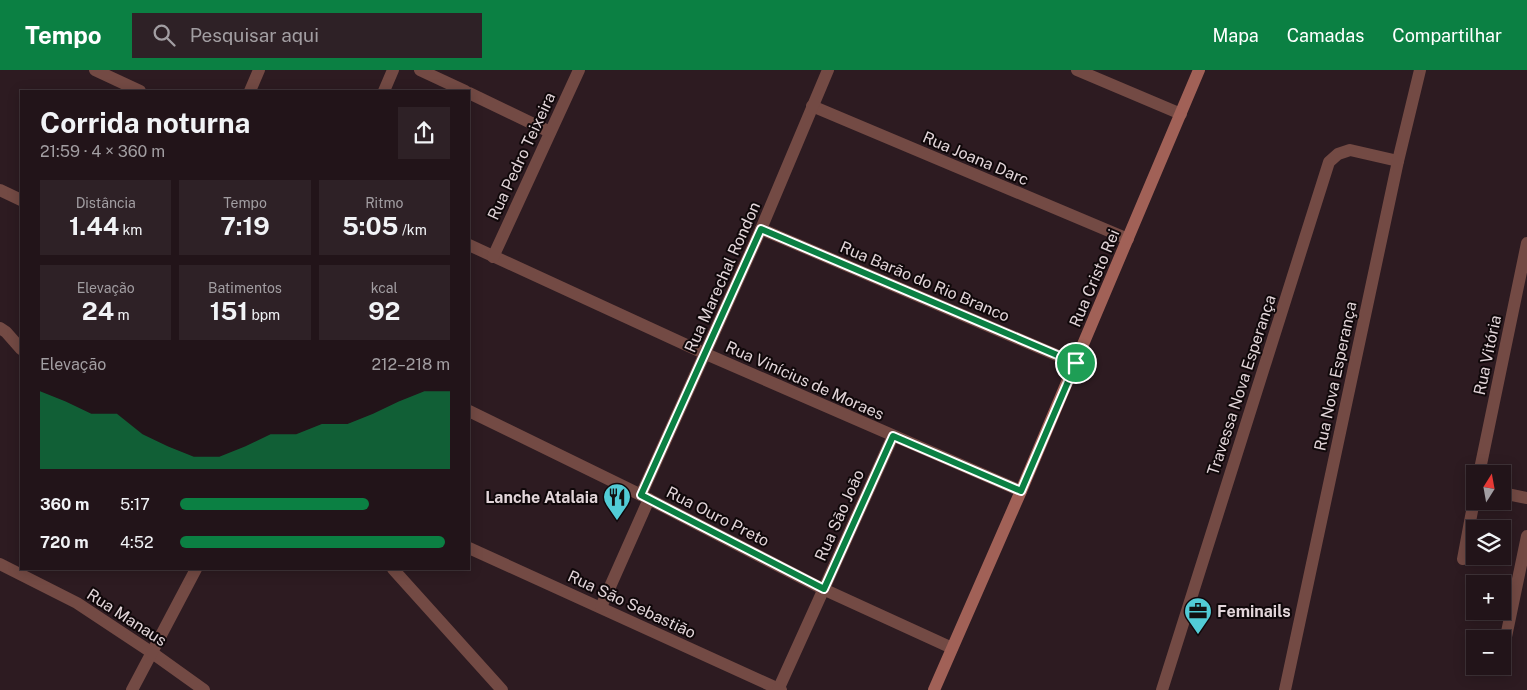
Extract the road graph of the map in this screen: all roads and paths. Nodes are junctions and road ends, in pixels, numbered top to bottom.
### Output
1 (96, 70) edge
2 (259, 70) edge
3 (393, 70) edge
4 (420, 70) edge
5 (579, 70) edge
6 (828, 70) edge
7 (1077, 70) edge
8 (1199, 70) edge
9 (1420, 70) edge
10 (119, 75) edge
11 (139, 90) edge
12 (250, 90) edge
13 (384, 90) edge
14 (463, 90) edge
15 (470, 93) edge
16 (812, 106) junction
17 (1181, 114) junction
18 (550, 132) junction
19 (1398, 161) junction
20 (0, 190) edge
21 (20, 200) edge
22 (761, 229) junction
23 (1128, 239) junction
24 (1527, 243) edge
25 (470, 246) edge
26 (493, 256) junction
27 (0, 328) edge
28 (20, 348) edge
29 (706, 354) junction
30 (1076, 363) junction
31 (470, 411) edge
32 (893, 436) junction
33 (1481, 465) edge
34 (1021, 491) junction
35 (1511, 495) edge
36 (645, 497) junction
37 (1527, 498) edge
38 (1472, 510) edge
39 (1527, 536) edge
40 (470, 548) edge
41 (1463, 559) dead end
42 (0, 564) edge
43 (195, 570) edge
44 (394, 570) edge
45 (824, 589) junction
46 (601, 607) junction
47 (1507, 630) edge
48 (952, 648) junction
49 (152, 652) junction
50 (132, 690) edge
51 (204, 690) edge
52 (502, 690) edge
53 (779, 690) edge
54 (934, 690) edge
55 (1162, 690) edge
56 (1285, 690) edge

1 - 10 street
2 - 12 street
3 - 13 street
4 - 14 street
5 - 18 street, Rua Pedro Teixeira
6 - 16 street, Rua Marechal Rondon
7 - 17 street
8 - 17 street, Rua Cristo Rei
9 - 19 street, Rua Nova Esperança
10 - 11 street
15 - 18 street
16 - 22 street, Rua Marechal Rondon
16 - 23 street, Rua Joana Darc
17 - 23 street, Rua Cristo Rei
18 - 26 street, Rua Pedro Teixeira
19 - 55 street, Travessa Nova Esperança
19 - 56 street, Rua Nova Esperança
20 - 21 street
22 - 29 street, Rua Marechal Rondon
22 - 30 street, Rua Barão do Rio Branco
23 - 30 street, Rua Cristo Rei
24 - 33 street, Rua Vitória
25 - 26 street, Rua Vinícius de Moraes
26 - 29 street, Rua Vinícius de Moraes
27 - 28 street
29 - 32 street, Rua Vinícius de Moraes
29 - 36 street, Rua Marechal Rondon
30 - 34 street, Rua Cristo Rei
31 - 36 street, Rua Ouro Preto
32 - 34 street, Rua Vinícius de Moraes
32 - 45 street, Rua São João
34 - 48 street, Rua Cristo Rei
35 - 37 street
36 - 45 street, Rua Ouro Preto
36 - 46 street, Rua Marechal Rondon
38 - 41 street
39 - 47 street
40 - 46 street, Rua São Sebastião
42 - 49 street, Rua Manaus
43 - 49 street
44 - 52 street
45 - 48 street, Rua Ouro Preto
45 - 53 street, Rua São João
46 - 53 street, Rua São Sebastião
48 - 54 street, Rua Cristo Rei
49 - 50 street
49 - 51 street, Rua Manaus

